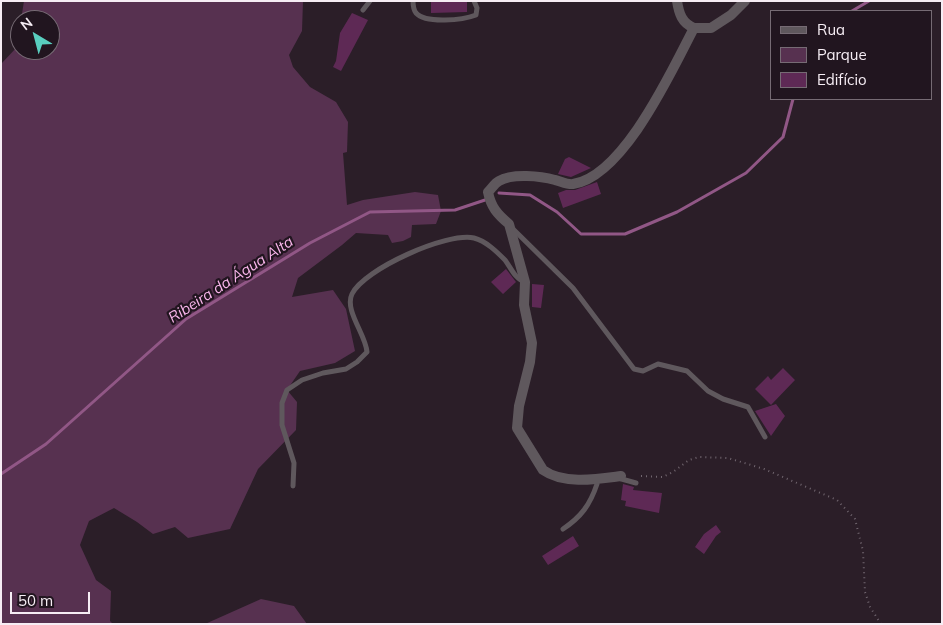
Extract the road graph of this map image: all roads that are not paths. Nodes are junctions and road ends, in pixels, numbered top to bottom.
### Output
1 (370, 1) edge
2 (413, 1) edge
3 (677, 1) edge
4 (745, 1) edge
5 (474, 2) edge
6 (363, 10) dead end
7 (694, 28) junction
8 (509, 224) junction
9 (525, 282) junction
10 (765, 437) dead end
11 (617, 476) joint
12 (594, 478) junction
13 (636, 483) dead end
14 (292, 486) dead end
15 (563, 529) dead end

1 - 6 lane
2 - 5 lane
3 - 7 street
4 - 7 street
7 - 8 street
8 - 9 street
8 - 10 lane
9 - 12 street
9 - 14 lane
11 - 12 street
11 - 13 lane
12 - 15 lane

